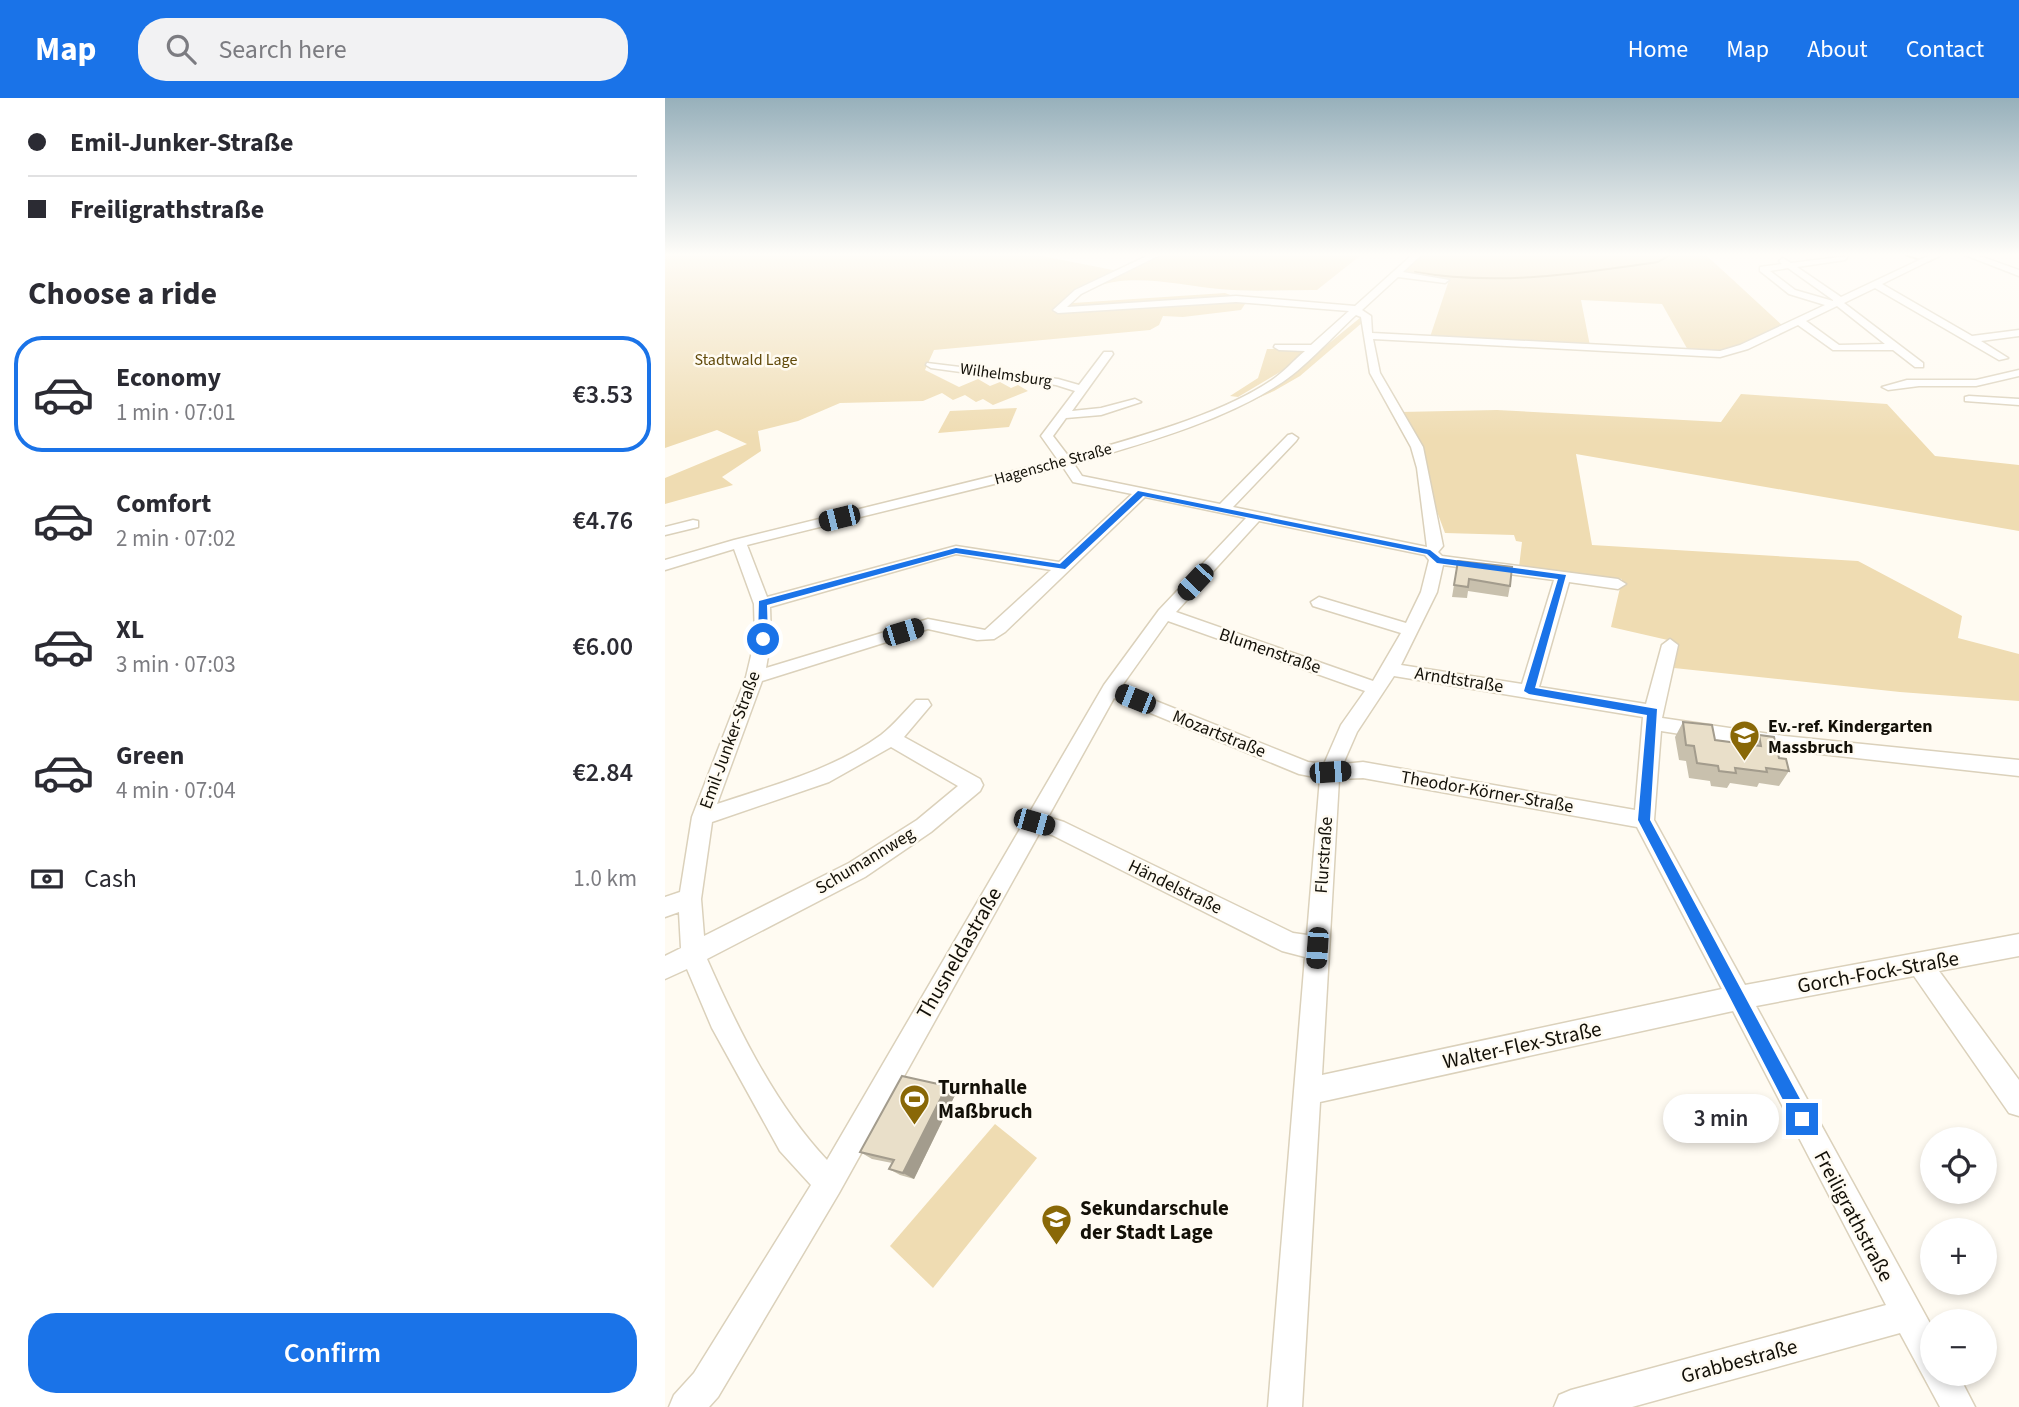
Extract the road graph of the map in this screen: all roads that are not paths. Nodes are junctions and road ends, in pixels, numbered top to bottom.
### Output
1 (1350, 316) edge
2 (1366, 316) edge
3 (1810, 316) edge
4 (1855, 316) edge
5 (1931, 316) edge
6 (1799, 322) junction
7 (2019, 333) edge
8 (1367, 336) junction
9 (1971, 339) junction
10 (1279, 347) dead end
11 (1896, 347) junction
12 (1316, 348) junction
13 (1108, 354) dead end
14 (2003, 358) dead end
15 (931, 365) dead end
16 (1919, 365) dead end
17 (2019, 373) edge
18 (1993, 380) junction
19 (1888, 387) dead end
20 (1080, 389) junction
21 (1969, 399) dead end
22 (1135, 402) dead end
23 (2016, 402) edge
24 (1064, 415) junction
25 (1292, 438) dead end
26 (1066, 462) junction
27 (1141, 493) junction
28 (1223, 509) junction
29 (1255, 517) junction
30 (694, 524) dead end
31 (665, 531) edge
32 (739, 543) junction
33 (1433, 556) junction
34 (665, 565) edge
35 (1062, 567) junction
36 (1563, 577) junction
37 (1618, 584) dead end
38 (1319, 602) dead end
39 (762, 604) junction
40 (1165, 614) junction
41 (1411, 631) junction
42 (1669, 645) dead end
43 (755, 677) junction
44 (1383, 678) junction
45 (1110, 689) junction
46 (1529, 691) junction
47 (922, 705) dead end
48 (1652, 718) junction
49 (891, 738) junction
50 (2019, 768) edge
51 (1330, 772) junction
52 (702, 817) junction
53 (1644, 820) junction
54 (1034, 822) junction
55 (690, 899) junction
56 (665, 907) edge
57 (2019, 946) edge
58 (1317, 948) junction
59 (692, 954) junction
60 (1920, 965) junction
61 (665, 968) edge
62 (1736, 998) junction
63 (1307, 1092) junction
64 (2019, 1103) edge
65 (829, 1183) junction
66 (1907, 1315) junction
67 (1920, 1338) edge
68 (1947, 1386) edge
69 (686, 1407) edge
70 (1285, 1407) edge
71 (1571, 1407) edge
72 (1958, 1407) edge

1 - 12 street, Hagensche Straße
2 - 8 street, Flurstraße
3 - 6 street
4 - 11 street
5 - 9 street
6 - 8 street
6 - 11 street
7 - 9 street
8 - 33 street, Flurstraße
9 - 14 street
10 - 12 street
11 - 16 street
12 - 26 street, Hagensche Straße
13 - 20 street
15 - 20 street, Wilhelmsburg
17 - 18 street
18 - 19 street
18 - 23 street
20 - 24 street
21 - 23 street
22 - 24 street
24 - 26 street
25 - 28 street
26 - 27 street
26 - 32 street, Hagensche Straße
27 - 28 street
27 - 35 street
28 - 29 street
29 - 33 street
29 - 40 street, Thusneldastraße
30 - 31 street
32 - 34 street, Hagensche Straße
32 - 39 street, Emil-Junker-Straße
33 - 36 street
33 - 41 street, Flurstraße
35 - 39 street
35 - 43 street
36 - 37 street
36 - 46 street
38 - 41 street
39 - 43 street, Emil-Junker-Straße
40 - 44 street, Blumenstraße
40 - 45 street, Thusneldastraße
41 - 44 street, Flurstraße
42 - 48 street
43 - 52 street, Emil-Junker-Straße
44 - 46 street, Arndtstraße
44 - 51 street, Flurstraße
45 - 51 street, Mozartstraße
45 - 54 street, Thusneldastraße
46 - 48 street, Arndtstraße
47 - 49 street
48 - 50 street, Arndtstraße
48 - 53 street
49 - 52 street
49 - 59 street, Schumannweg
51 - 53 street, Theodor-Körner-Straße
51 - 58 street, Flurstraße
52 - 55 street, Emil-Junker-Straße
53 - 62 street, Freiligrathstraße
54 - 58 street, Händelstraße
54 - 65 street, Thusneldastraße
55 - 56 street
55 - 59 street, Emil-Junker-Straße
57 - 60 street, Gorch-Fock-Straße
58 - 63 street, Flurstraße
59 - 61 street, Schumannweg
59 - 65 street, Emil-Junker-Straße
60 - 62 street, Gorch-Fock-Straße
60 - 64 street
62 - 63 street, Walter-Flex-Straße
62 - 66 street, Freiligrathstraße
63 - 70 street, Flurstraße
65 - 69 street, Thusneldastraße
66 - 67 street, Freiligrathstraße
66 - 71 street, Grabbestraße
68 - 72 street

